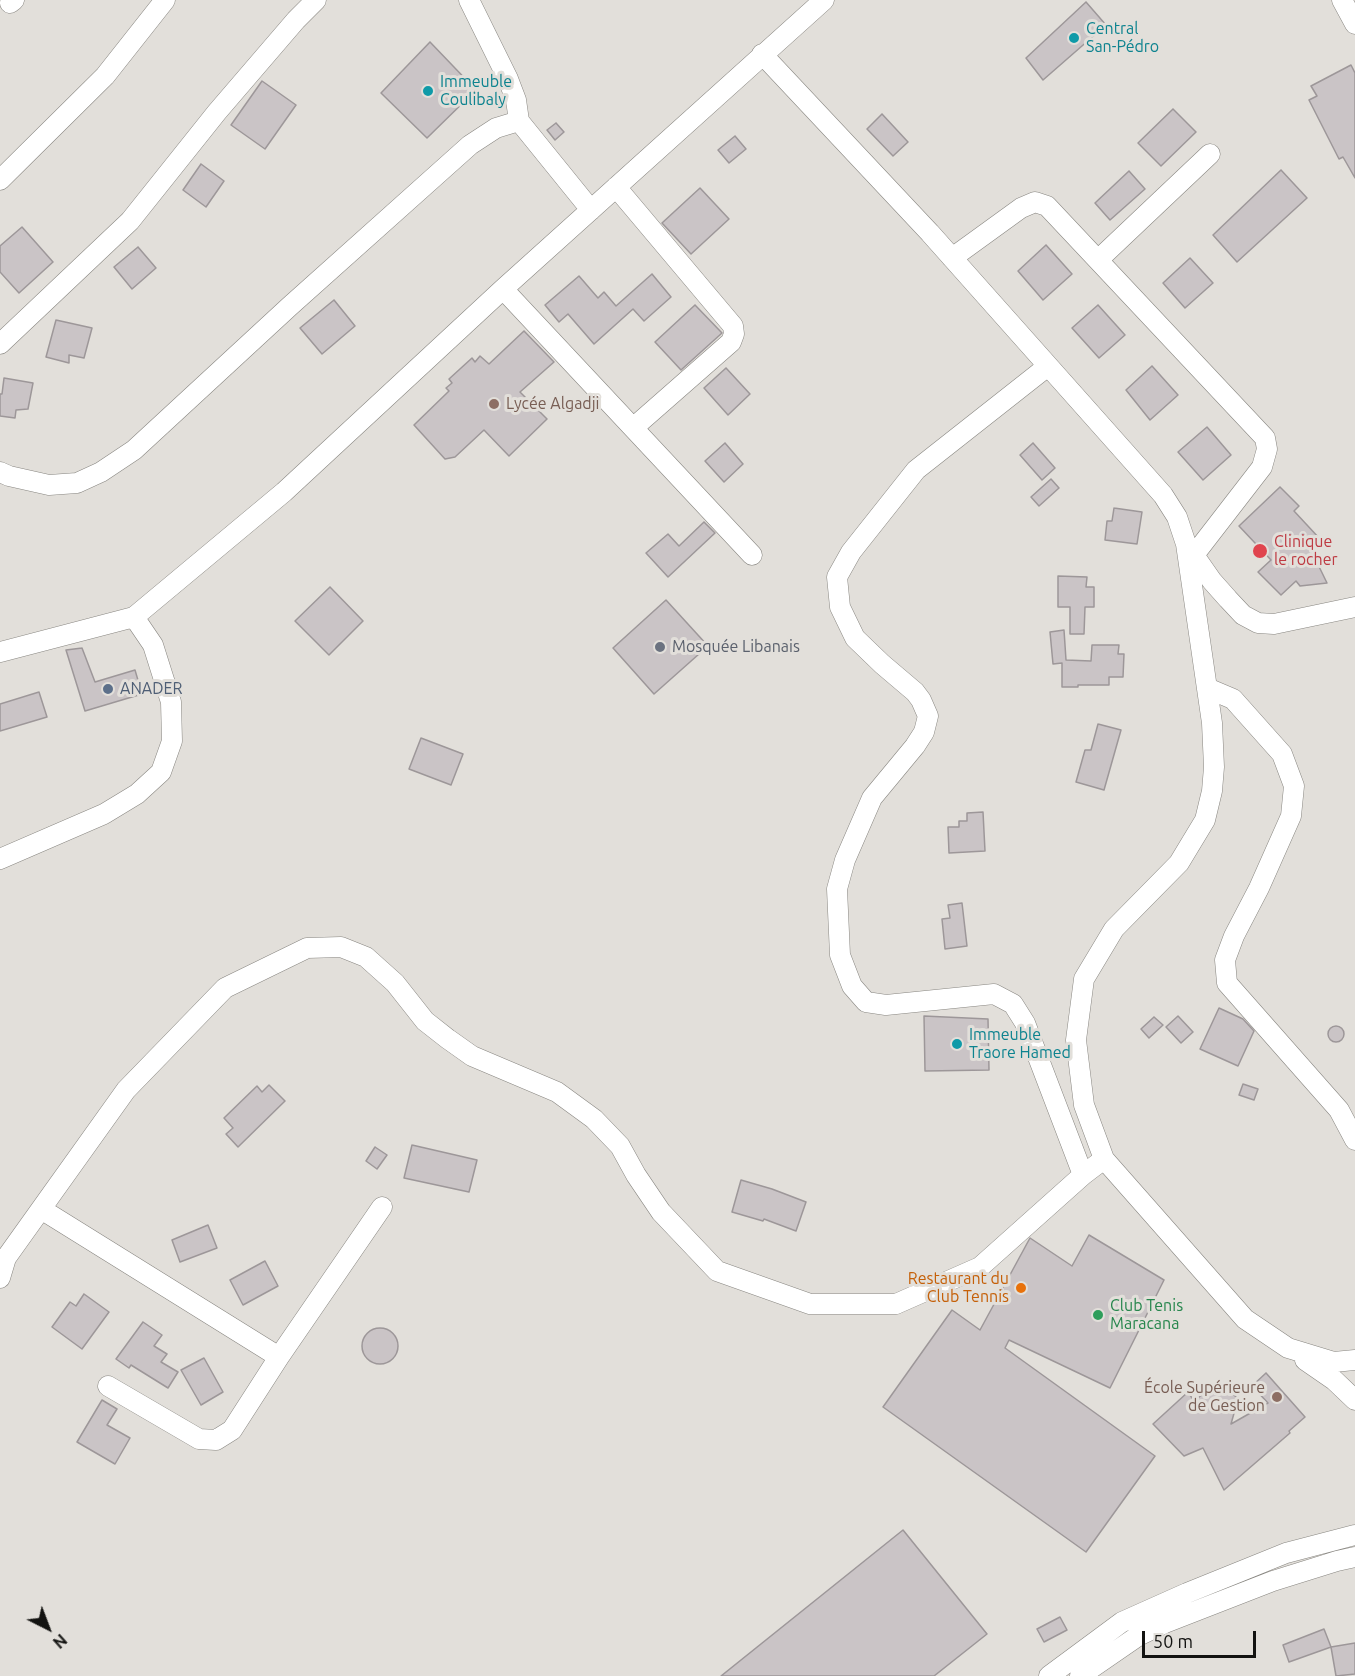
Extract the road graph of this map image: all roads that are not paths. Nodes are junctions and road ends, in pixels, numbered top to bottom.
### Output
1 (165, 0) edge
2 (316, 0) edge
3 (469, 0) edge
4 (824, 0) edge
5 (1342, 0) edge
6 (1355, 24) edge
7 (762, 54) junction
8 (519, 121) junction
9 (1210, 154) dead end
10 (0, 180) edge
11 (616, 188) junction
12 (591, 210) junction
13 (952, 258) junction
14 (1098, 260) junction
15 (503, 289) junction
16 (0, 344) edge
17 (1048, 366) junction
18 (633, 428) junction
19 (0, 472) edge
20 (1190, 549) junction
21 (752, 555) dead end
22 (1355, 607) edge
23 (134, 617) junction
24 (0, 652) edge
25 (1207, 688) junction
26 (0, 859) edge
27 (1355, 1140) edge
28 (1104, 1159) junction
29 (1083, 1176) junction
30 (382, 1207) dead end
31 (40, 1209) junction
32 (0, 1278) edge
33 (1288, 1348) junction
34 (279, 1357) junction
35 (1355, 1360) edge
36 (108, 1386) dead end
37 (1355, 1400) edge
38 (1355, 1535) edge
39 (1355, 1557) edge
40 (1049, 1676) edge
41 (1080, 1676) edge

1 - 10 street
2 - 16 street
3 - 8 street
4 - 7 street
5 - 6 street
7 - 11 street
7 - 13 street
8 - 12 street
8 - 19 street
9 - 14 street
11 - 12 street
11 - 18 street
12 - 15 street
13 - 14 street
13 - 17 street
14 - 20 street
15 - 18 street
15 - 23 street
17 - 20 street
17 - 29 street
18 - 21 street
20 - 22 street
20 - 25 street
23 - 24 street
23 - 26 street
25 - 27 street
25 - 28 street
28 - 29 street
28 - 33 street
29 - 31 street
30 - 34 street
31 - 32 street
31 - 34 street
33 - 35 street
33 - 37 street
34 - 36 street
38 - 40 street
39 - 41 street

